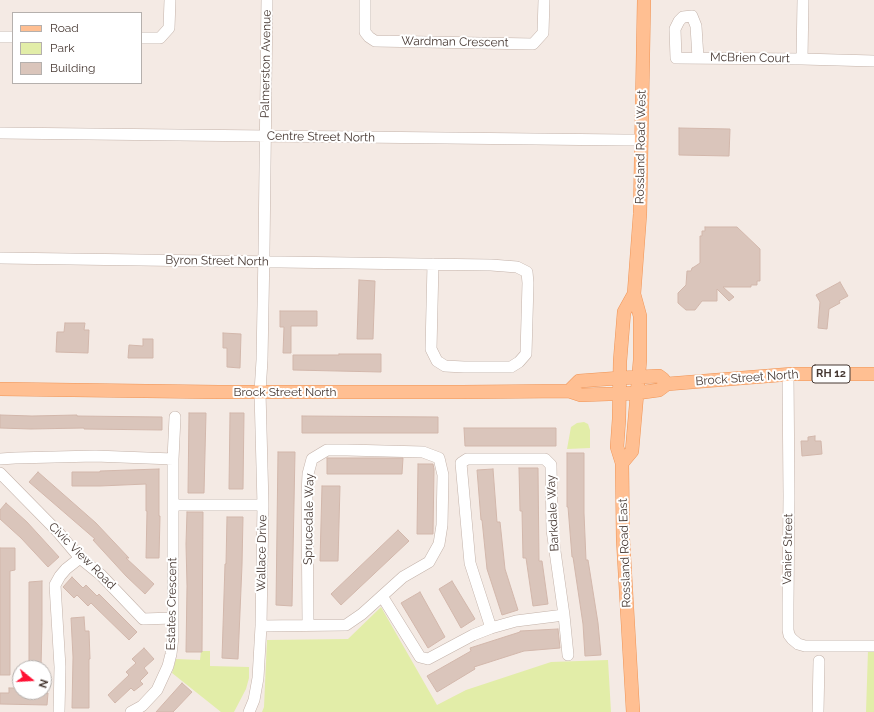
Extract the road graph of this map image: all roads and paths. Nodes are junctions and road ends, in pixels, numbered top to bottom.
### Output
1 (170, 0) edge
2 (267, 0) edge
3 (365, 0) edge
4 (544, 0) edge
5 (644, 0) edge
6 (803, 0) edge
7 (0, 37) edge
8 (12, 37) edge
9 (142, 38) edge
10 (698, 58) dead end
11 (802, 59) junction
12 (874, 61) edge
13 (0, 133) edge
14 (265, 136) junction
15 (642, 140) junction
16 (0, 258) edge
17 (264, 262) junction
18 (433, 264) junction
19 (634, 294) junction
20 (788, 374) junction
21 (874, 374) edge
22 (620, 378) junction
23 (639, 378) junction
24 (667, 384) junction
25 (0, 389) edge
26 (569, 391) junction
27 (260, 392) junction
28 (638, 393) junction
29 (619, 394) junction
30 (175, 417) dead end
31 (0, 459) edge
32 (173, 459) junction
33 (622, 463) junction
34 (0, 473) edge
35 (174, 505) junction
36 (263, 505) junction
37 (80, 558) junction
38 (382, 596) junction
39 (564, 615) junction
40 (173, 618) junction
41 (308, 625) junction
42 (261, 626) junction
43 (491, 628) junction
44 (874, 646) edge
45 (568, 655) dead end
46 (819, 661) dead end
47 (59, 712) edge
48 (131, 712) edge
49 (249, 712) edge
50 (632, 712) edge
51 (818, 712) edge

1 - 9 street
2 - 14 street, Palmerston Avenue
3 - 4 street, Wardman Crescent
5 - 15 main road, Rossland Road West
6 - 11 street
7 - 8 street
10 - 11 street, McBrien Court
11 - 12 street, McBrien Court
13 - 14 street, Centre Street North
14 - 15 street, Centre Street North
14 - 17 street, Palmerston Avenue
15 - 19 main road, Rossland Road West
16 - 17 street, Byron Street North
17 - 18 street, Byron Street North
17 - 27 street, Palmerston Avenue
18 - 18 street, Byron Street North
19 - 22 main road, Rossland Road West
19 - 23 main road, Rossland Road West
20 - 21 main road, Brock Street North / RH 12
20 - 24 main road, Brock Street North / RH 12
20 - 44 street, Vanier Street
22 - 23 main road, Brock Street North / RH 12
22 - 26 main road, Brock Street North
22 - 29 main road, Rossland Road West
23 - 24 main road, Brock Street North / RH 12
23 - 28 main road, Rossland Road West
24 - 28 main road, Brock Street North / RH 12
25 - 27 main road, Brock Street North
26 - 27 main road, Brock Street North
26 - 29 main road, Brock Street North
27 - 36 street, Wallace Drive
28 - 29 main road, Brock Street North / RH 12
28 - 33 main road
29 - 33 main road, Rossland Road East
30 - 32 street, Estates Crescent
31 - 32 street
32 - 35 street, Estates Crescent
33 - 50 main road, Rossland Road East
34 - 37 street, Civic View Road
35 - 36 street
35 - 40 street, Estates Crescent
36 - 42 street, Wallace Drive
37 - 40 street, Civic View Road
37 - 47 street
38 - 41 street
38 - 41 street, Sprucedale Way
38 - 43 street
39 - 43 street
39 - 43 street, Barkdale Way
39 - 45 street, Barkdale Way
40 - 48 street, Estates Crescent
41 - 42 street
42 - 49 street, Wallace Drive
46 - 51 street

